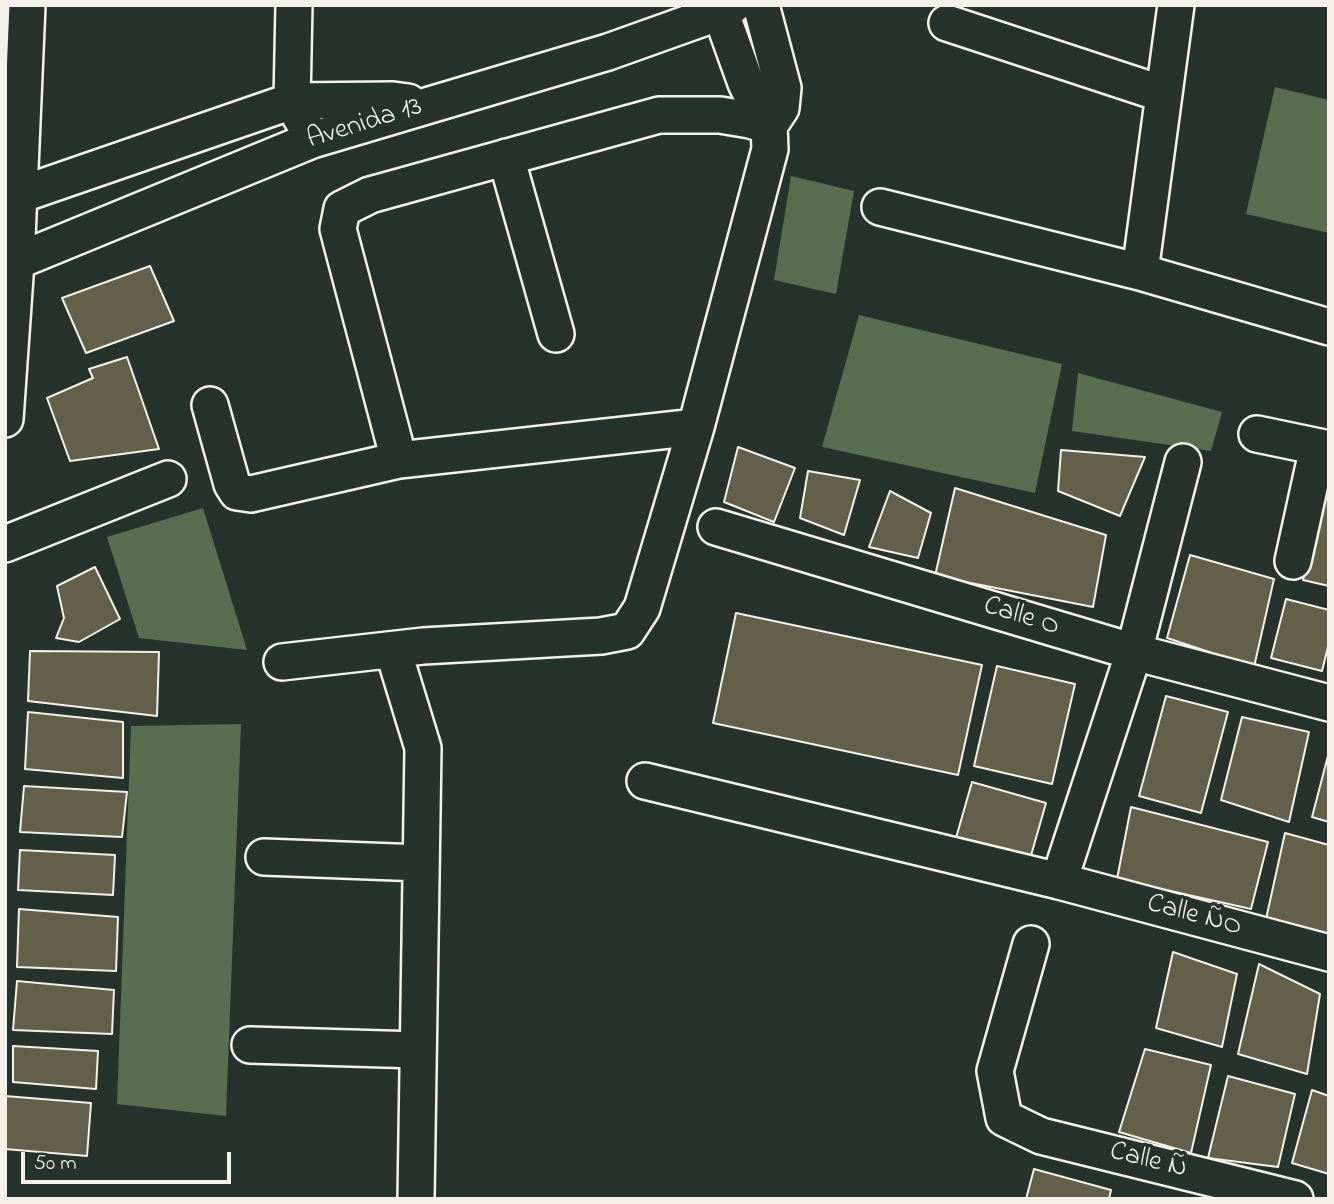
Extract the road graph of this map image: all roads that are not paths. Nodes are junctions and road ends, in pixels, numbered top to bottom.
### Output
1 (27, 5) edge
2 (294, 5) edge
3 (761, 5) edge
4 (1175, 5) edge
5 (724, 7) edge
6 (947, 23) dead end
7 (1163, 94) junction
8 (292, 101) junction
9 (429, 105) junction
10 (769, 126) junction
11 (312, 140) junction
12 (506, 157) junction
13 (12, 197) edge
14 (880, 207) dead end
15 (10, 264) edge
16 (1140, 272) junction
17 (1329, 327) edge
18 (556, 334) dead end
19 (210, 405) dead end
20 (5, 419) edge
21 (696, 427) junction
22 (1256, 434) dead end
23 (1323, 448) edge
24 (399, 460) junction
25 (1183, 462) dead end
26 (167, 479) dead end
27 (716, 527) dead end
28 (5, 544) edge
29 (1293, 561) dead end
30 (393, 650) junction
31 (1134, 652) junction
32 (282, 662) dead end
33 (1329, 703) edge
34 (645, 781) dead end
35 (264, 857) dead end
36 (421, 863) junction
37 (1059, 881) junction
38 (1031, 944) dead end
39 (1329, 953) edge
40 (250, 1045) dead end
41 (418, 1050) junction
42 (416, 1199) edge
43 (1295, 1199) edge

1 - 13 street
2 - 8 street
3 - 10 street
4 - 7 street
5 - 9 street, Avenida 13
5 - 10 street
6 - 7 street
7 - 16 street
8 - 9 street
8 - 11 street
8 - 13 street
9 - 11 street, Avenida 13
10 - 12 street
10 - 21 street
11 - 15 street, Avenida 13
12 - 18 street
12 - 24 street
13 - 15 street
14 - 16 street
15 - 20 street
16 - 17 street
19 - 24 street
21 - 24 street
21 - 30 street
22 - 23 street
23 - 29 street
25 - 31 street
26 - 28 street
27 - 31 street, Calle O
30 - 32 street
30 - 36 street
31 - 33 street, Calle O
31 - 37 street
34 - 37 street, Calle ÑO
35 - 36 street
36 - 41 street
37 - 39 street, Calle ÑO
38 - 43 street, Calle Ñ
40 - 41 street
41 - 42 street

